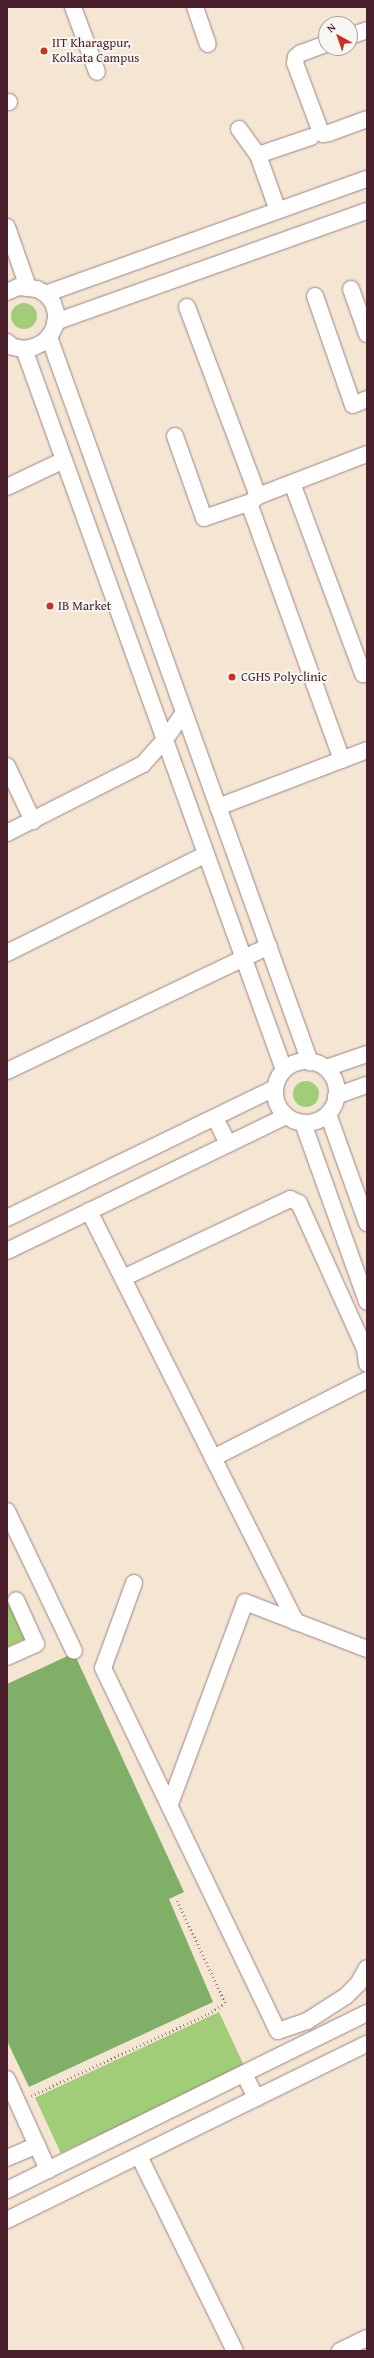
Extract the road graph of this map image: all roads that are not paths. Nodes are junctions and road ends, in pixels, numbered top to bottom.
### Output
1 (73, 7) edge
2 (195, 7) edge
3 (208, 44) dead end
4 (318, 47) edge
5 (97, 72) dead end
6 (367, 119) edge
7 (239, 129) dead end
8 (311, 137) dead end
9 (258, 155) junction
10 (367, 179) edge
11 (278, 211) junction
12 (367, 211) edge
13 (7, 227) edge
14 (28, 287) junction
15 (350, 289) dead end
16 (7, 292) edge
17 (45, 294) junction
18 (315, 296) dead end
19 (187, 307) dead end
20 (56, 322) junction
21 (367, 334) edge
22 (49, 337) junction
23 (12, 345) edge
24 (367, 399) edge
25 (175, 436) dead end
26 (367, 454) edge
27 (64, 460) junction
28 (292, 483) junction
29 (7, 486) edge
30 (254, 499) junction
31 (363, 674) dead end
32 (184, 712) junction
33 (164, 741) junction
34 (367, 750) edge
35 (342, 760) junction
36 (7, 766) edge
37 (218, 807) junction
38 (33, 821) junction
39 (7, 833) edge
40 (206, 854) junction
41 (269, 946) junction
42 (7, 953) edge
43 (244, 958) junction
44 (367, 1054) edge
45 (310, 1062) junction
46 (326, 1068) junction
47 (284, 1070) junction
48 (7, 1071) edge
49 (367, 1085) edge
50 (275, 1088) junction
51 (336, 1096) junction
52 (328, 1114) junction
53 (286, 1116) junction
54 (215, 1118) junction
55 (303, 1123) junction
56 (228, 1144) junction
57 (89, 1211) junction
58 (7, 1218) edge
59 (367, 1223) edge
60 (7, 1251) edge
61 (123, 1278) junction
62 (367, 1302) edge
63 (367, 1364) edge
64 (367, 1380) edge
65 (213, 1458) junction
66 (7, 1511) edge
67 (134, 1583) dead end
68 (16, 1600) dead end
69 (296, 1622) junction
70 (367, 1649) edge
71 (74, 1651) dead end
72 (7, 1657) edge
73 (170, 1804) junction
74 (367, 1968) edge
75 (367, 2014) edge
76 (367, 2044) edge
77 (244, 2074) junction
78 (7, 2079) edge
79 (256, 2098) junction
80 (37, 2145) junction
81 (139, 2156) junction
82 (7, 2158) edge
83 (48, 2170) junction
84 (7, 2190) edge
85 (7, 2220) edge
86 (367, 2338) edge
87 (235, 2351) edge
88 (340, 2351) edge

1 - 5 street
2 - 3 street
4 - 6 street
7 - 9 street
8 - 9 street
9 - 11 street
10 - 11 street
11 - 17 street
12 - 20 street
13 - 14 street
14 - 16 street
14 - 17 street
15 - 21 street
17 - 20 street
18 - 24 street
19 - 30 street
20 - 22 street
22 - 23 street
22 - 32 street
23 - 27 street
25 - 30 street
26 - 28 street
27 - 29 street
27 - 33 street
28 - 30 street
28 - 31 street
30 - 35 street
32 - 33 street
32 - 37 street
33 - 38 street
33 - 40 street
34 - 35 street
35 - 37 street
36 - 38 street
37 - 41 street
38 - 39 street
40 - 42 street
40 - 43 street
41 - 43 street
41 - 45 street
43 - 47 street
43 - 48 street
44 - 46 street
45 - 46 street
45 - 47 street
46 - 51 street
47 - 50 street
49 - 51 street
50 - 53 street
50 - 54 street
51 - 52 street
52 - 55 street
52 - 59 street
53 - 55 street
53 - 56 street
54 - 56 street
54 - 58 street
55 - 62 street
56 - 57 street
57 - 60 street
57 - 61 street
61 - 63 street
61 - 65 street
64 - 65 street
65 - 69 street
66 - 71 street
67 - 73 street
68 - 72 street
69 - 70 street
69 - 73 street
73 - 74 street
75 - 77 street
76 - 79 street
77 - 79 street
77 - 83 street
78 - 80 street
79 - 81 street
80 - 82 street
80 - 83 street
81 - 85 street
81 - 87 street
83 - 84 street
86 - 88 street

